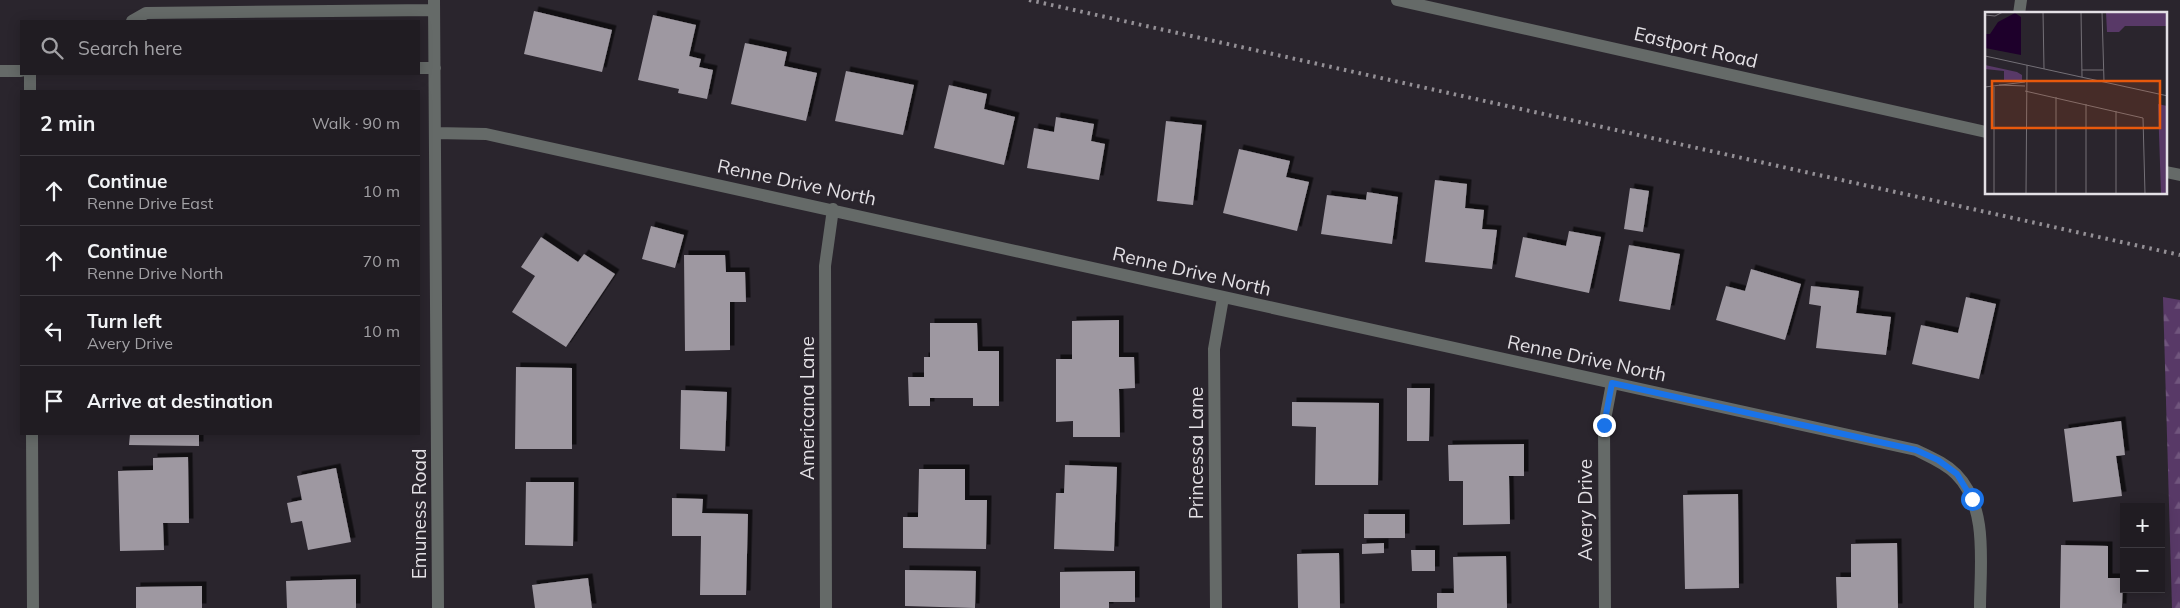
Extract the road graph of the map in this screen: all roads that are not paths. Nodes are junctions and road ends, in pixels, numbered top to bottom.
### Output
1 (1397, 0) edge
2 (434, 5) edge
3 (1451, 6) edge
4 (134, 20) edge
5 (420, 68) edge
6 (435, 68) junction
7 (0, 71) edge
8 (20, 71) edge
9 (30, 75) edge
10 (30, 90) edge
11 (1985, 132) edge
12 (435, 133) junction
13 (833, 209) junction
14 (1224, 298) junction
15 (1612, 383) junction
16 (32, 435) edge
17 (33, 608) edge
18 (438, 608) edge
19 (826, 608) edge
20 (1216, 608) edge
21 (1605, 608) edge
22 (1980, 608) edge

1 - 3 street, Eastport Road
2 - 4 street
2 - 6 street, Emuness Road
3 - 11 street, Eastport Road
5 - 6 street
6 - 12 street, Emuness Road
7 - 8 street
9 - 10 street
12 - 13 street, Renne Drive North
12 - 18 street, Emuness Road
13 - 14 street, Renne Drive North
13 - 19 street, Americana Lane
14 - 15 street, Renne Drive North
14 - 20 street, Princessa Lane
15 - 21 street, Avery Drive
15 - 22 street, Renne Drive North
16 - 17 street

